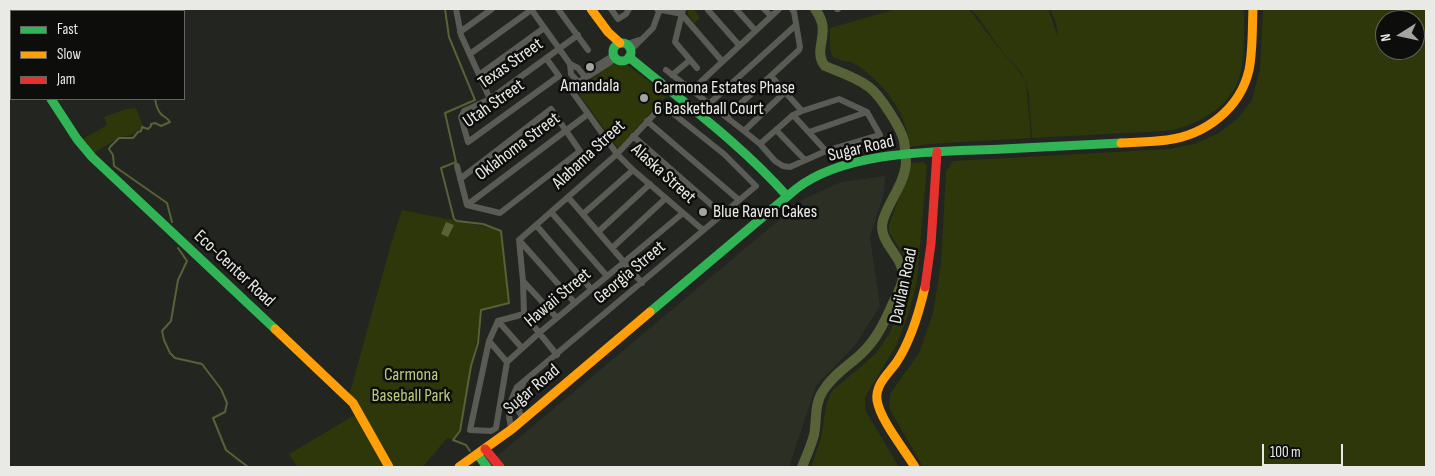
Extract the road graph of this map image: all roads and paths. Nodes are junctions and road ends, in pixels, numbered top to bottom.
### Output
1 (456, 9) edge
2 (492, 9) edge
3 (531, 9) edge
4 (558, 9) edge
5 (591, 9) edge
6 (611, 9) edge
7 (629, 9) edge
8 (659, 9) edge
9 (674, 9) edge
10 (709, 9) edge
11 (736, 9) edge
12 (764, 9) edge
13 (779, 9) edge
14 (792, 9) edge
15 (1253, 9) edge
16 (683, 12) edge
17 (771, 16) junction
18 (796, 25) junction
19 (544, 28) junction
20 (755, 30) junction
21 (460, 32) junction
22 (578, 35) junction
23 (739, 45) junction
24 (559, 48) junction
25 (588, 50) dead end
26 (622, 51) junction
27 (470, 54) junction
28 (546, 58) junction
29 (690, 60) junction
30 (722, 61) junction
31 (570, 64) junction
32 (697, 68) dead end
33 (666, 70) dead end
34 (480, 75) junction
35 (672, 75) junction
36 (771, 76) junction
37 (585, 77) junction
38 (578, 82) junction
39 (692, 90) junction
40 (785, 92) junction
41 (490, 99) junction
42 (52, 100) edge
43 (710, 103) junction
44 (802, 110) junction
45 (867, 112) junction
46 (588, 114) junction
47 (793, 115) junction
48 (727, 116) junction
49 (461, 117) joint
50 (647, 121) junction
51 (566, 130) junction
52 (776, 130) junction
53 (744, 131) junction
54 (809, 132) junction
55 (633, 136) junction
56 (760, 144) junction
57 (826, 151) junction
58 (937, 152) junction
59 (617, 154) junction
60 (805, 160) junction
61 (456, 166) dead end
62 (633, 170) junction
63 (460, 179) junction
64 (650, 184) junction
65 (756, 186) joint
66 (787, 196) junction
67 (568, 197) junction
68 (666, 198) junction
69 (739, 200) junction
70 (467, 205) junction
71 (551, 212) junction
72 (683, 213) junction
73 (583, 214) junction
74 (722, 214) junction
75 (536, 225) junction
76 (703, 230) junction
77 (598, 232) junction
78 (519, 240) junction
79 (612, 248) junction
80 (624, 262) junction
81 (607, 276) junction
82 (524, 281) junction
83 (642, 283) junction
84 (591, 289) junction
85 (575, 303) junction
86 (524, 314) junction
87 (557, 318) junction
88 (498, 321) junction
89 (539, 333) junction
90 (489, 341) junction
91 (522, 348) junction
92 (558, 354) junction
93 (507, 362) junction
94 (517, 399) junction
95 (524, 419) junction
96 (512, 429) junction
97 (481, 452) junction
98 (389, 467) edge
99 (459, 467) edge
100 (487, 467) edge
101 (500, 467) edge
102 (915, 467) edge

1 - 21 street
2 - 21 street
3 - 19 street
3 - 27 street
4 - 22 street
5 - 26 main road
6 - 7 street
8 - 16 street
8 - 26 street
9 - 16 street
10 - 23 street
11 - 20 street
12 - 17 street
13 - 17 street
14 - 18 street
15 - 58 main road, Sugar Road
16 - 29 street
16 - 30 street
17 - 20 street
18 - 36 street
18 - 43 street
19 - 24 street
19 - 34 street
20 - 23 street
21 - 27 street
22 - 24 street, Texas Street
22 - 25 street
23 - 30 street
24 - 28 street, Texas Street
24 - 31 street
26 - 37 street
26 - 66 main road
27 - 34 street
28 - 41 street, Texas Street
28 - 49 street, Utah Street
29 - 32 street
29 - 35 street
30 - 39 street
31 - 37 street
31 - 38 street
33 - 35 street
34 - 41 street
35 - 39 street
36 - 40 street
36 - 48 street
37 - 38 street
38 - 46 street, Alaska Street
39 - 43 street
40 - 44 street
40 - 53 street
41 - 49 street, Texas Street
42 - 98 main road, Eco-Center Road
43 - 48 street
44 - 45 street
44 - 47 street
45 - 54 street
45 - 57 street
46 - 51 street, Oklahoma Street
46 - 59 street, Alaska Street
47 - 52 street
47 - 54 street
48 - 53 street
50 - 55 street, Alabama Street
50 - 65 street, Alabama Street
50 - 69 street
51 - 63 street
51 - 70 street, Oklahoma Street
51 - 70 street
52 - 56 street
52 - 60 street
53 - 56 street
54 - 57 street
55 - 59 street, Alabama Street
55 - 74 street
56 - 60 street
57 - 60 street
58 - 66 main road, Sugar Road
58 - 102 main road, Davilan Road
59 - 62 street, Alaska Street
59 - 67 street, Alabama Street
61 - 63 street
62 - 64 street, Alaska Street
62 - 73 street
63 - 70 street
64 - 68 street, Alaska Street
64 - 77 street
65 - 69 street, Georgia Street
66 - 95 main road, Sugar Road
67 - 71 street, Alabama Street
67 - 73 street
68 - 72 street, Alaska Street
68 - 79 street
69 - 74 street, Georgia Street
71 - 75 street, Alabama Street
71 - 81 street
72 - 76 street, Alaska Street
72 - 80 street, Hawaii Street
73 - 77 street
74 - 76 street, Georgia Street
75 - 78 street, Alabama Street
75 - 84 street
76 - 83 street, Georgia Street
77 - 79 street
78 - 82 street
78 - 85 street
79 - 80 street
80 - 81 street, Hawaii Street
80 - 83 street
81 - 84 street, Hawaii Street
82 - 86 street
82 - 87 street
83 - 92 street, Georgia Street
84 - 85 street, Hawaii Street
85 - 87 street, Hawaii Street
86 - 88 street
86 - 89 street
87 - 89 street, Hawaii Street
88 - 90 street
88 - 91 street
89 - 91 street, Hawaii Street
89 - 92 street
90 - 93 street
90 - 93 street
91 - 93 street, Hawaii Street
92 - 94 street, Georgia Street
94 - 95 street, Georgia Street
94 - 96 street, Georgia Street
95 - 96 main road, Sugar Road
96 - 97 main road, Sugar Road
97 - 99 main road, Sugar Road
97 - 100 main road
97 - 101 main road

